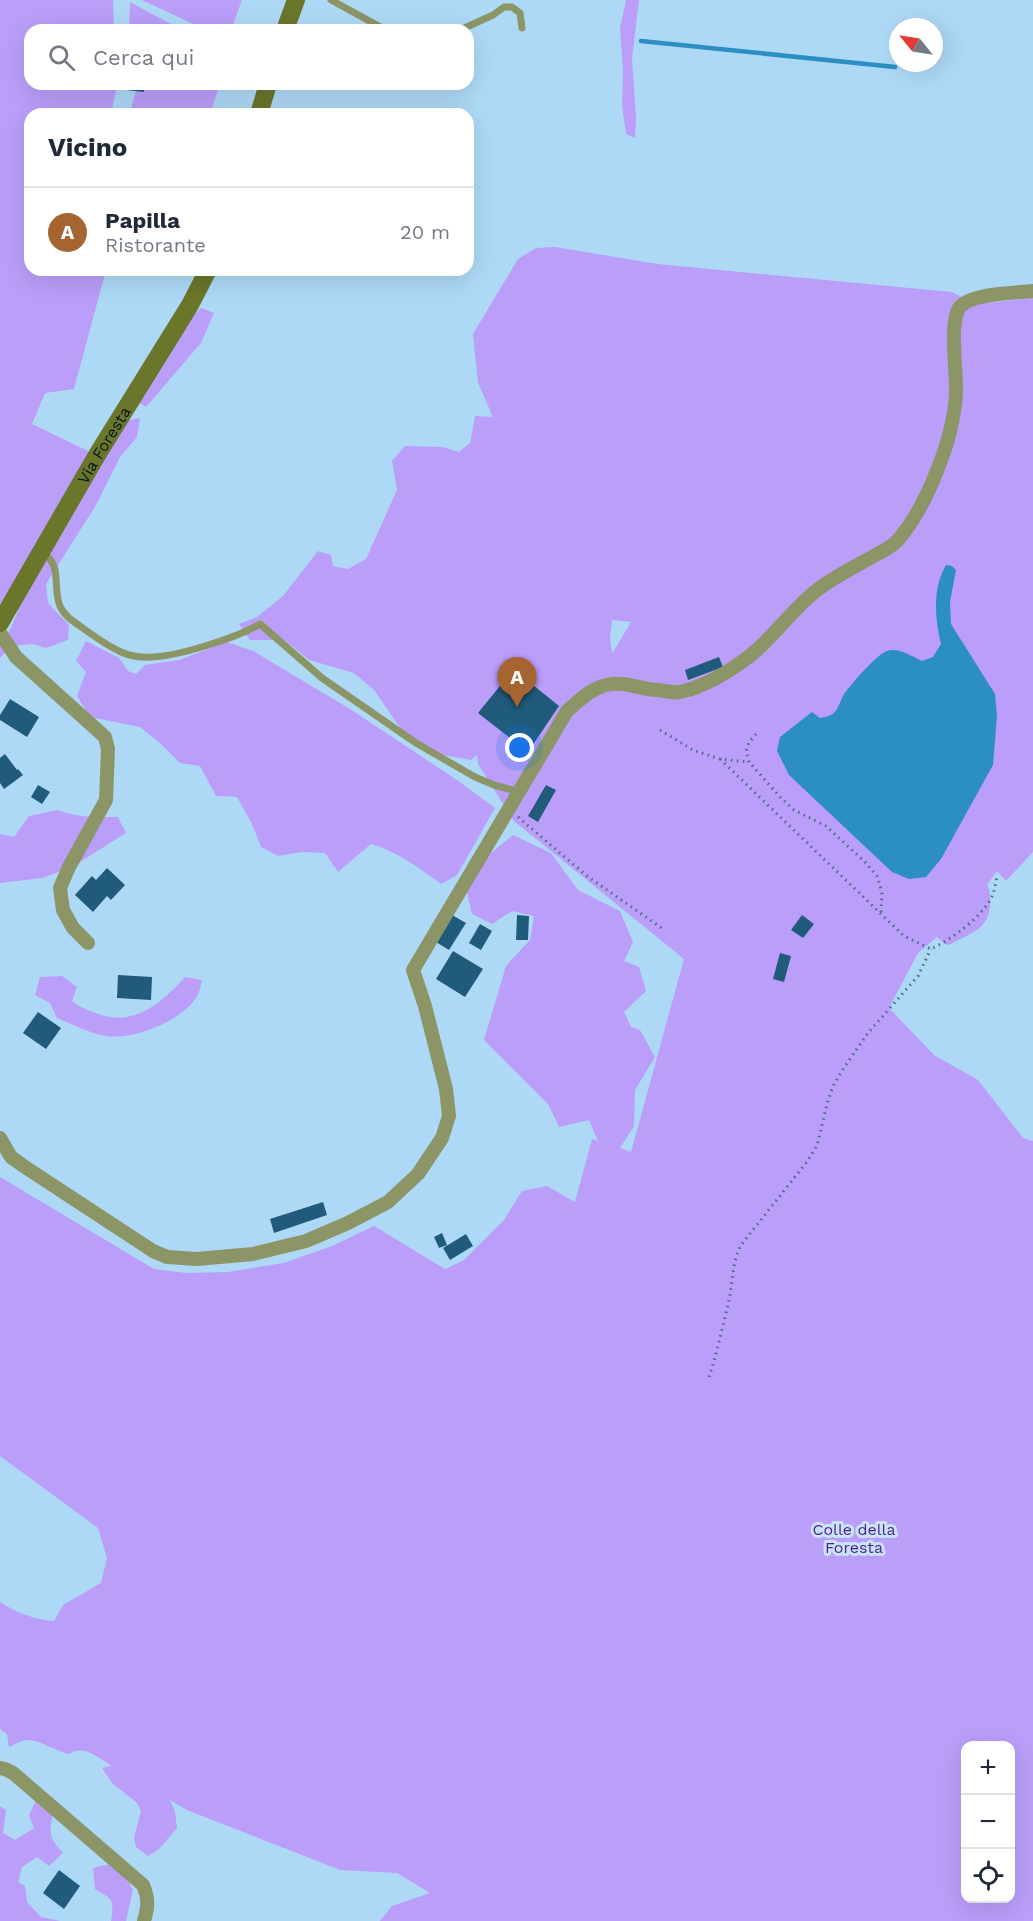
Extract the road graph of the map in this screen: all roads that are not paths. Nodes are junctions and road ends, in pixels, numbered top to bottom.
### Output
1 (296, 0) edge
2 (331, 0) edge
3 (287, 24) edge
4 (375, 24) edge
5 (473, 24) edge
6 (522, 28) dead end
7 (266, 90) edge
8 (261, 108) edge
9 (205, 276) edge
10 (1033, 291) edge
11 (40, 552) junction
12 (0, 622) edge
13 (0, 633) edge
14 (520, 792) junction
15 (88, 942) dead end
16 (0, 1138) edge
17 (0, 1768) edge
18 (144, 1921) edge

1 - 3 main road
2 - 4 lane
5 - 6 lane
7 - 8 main road
9 - 11 main road, Via Foresta
10 - 14 street
11 - 12 main road, Via Foresta
11 - 14 lane
13 - 15 street
14 - 16 street
17 - 18 street

